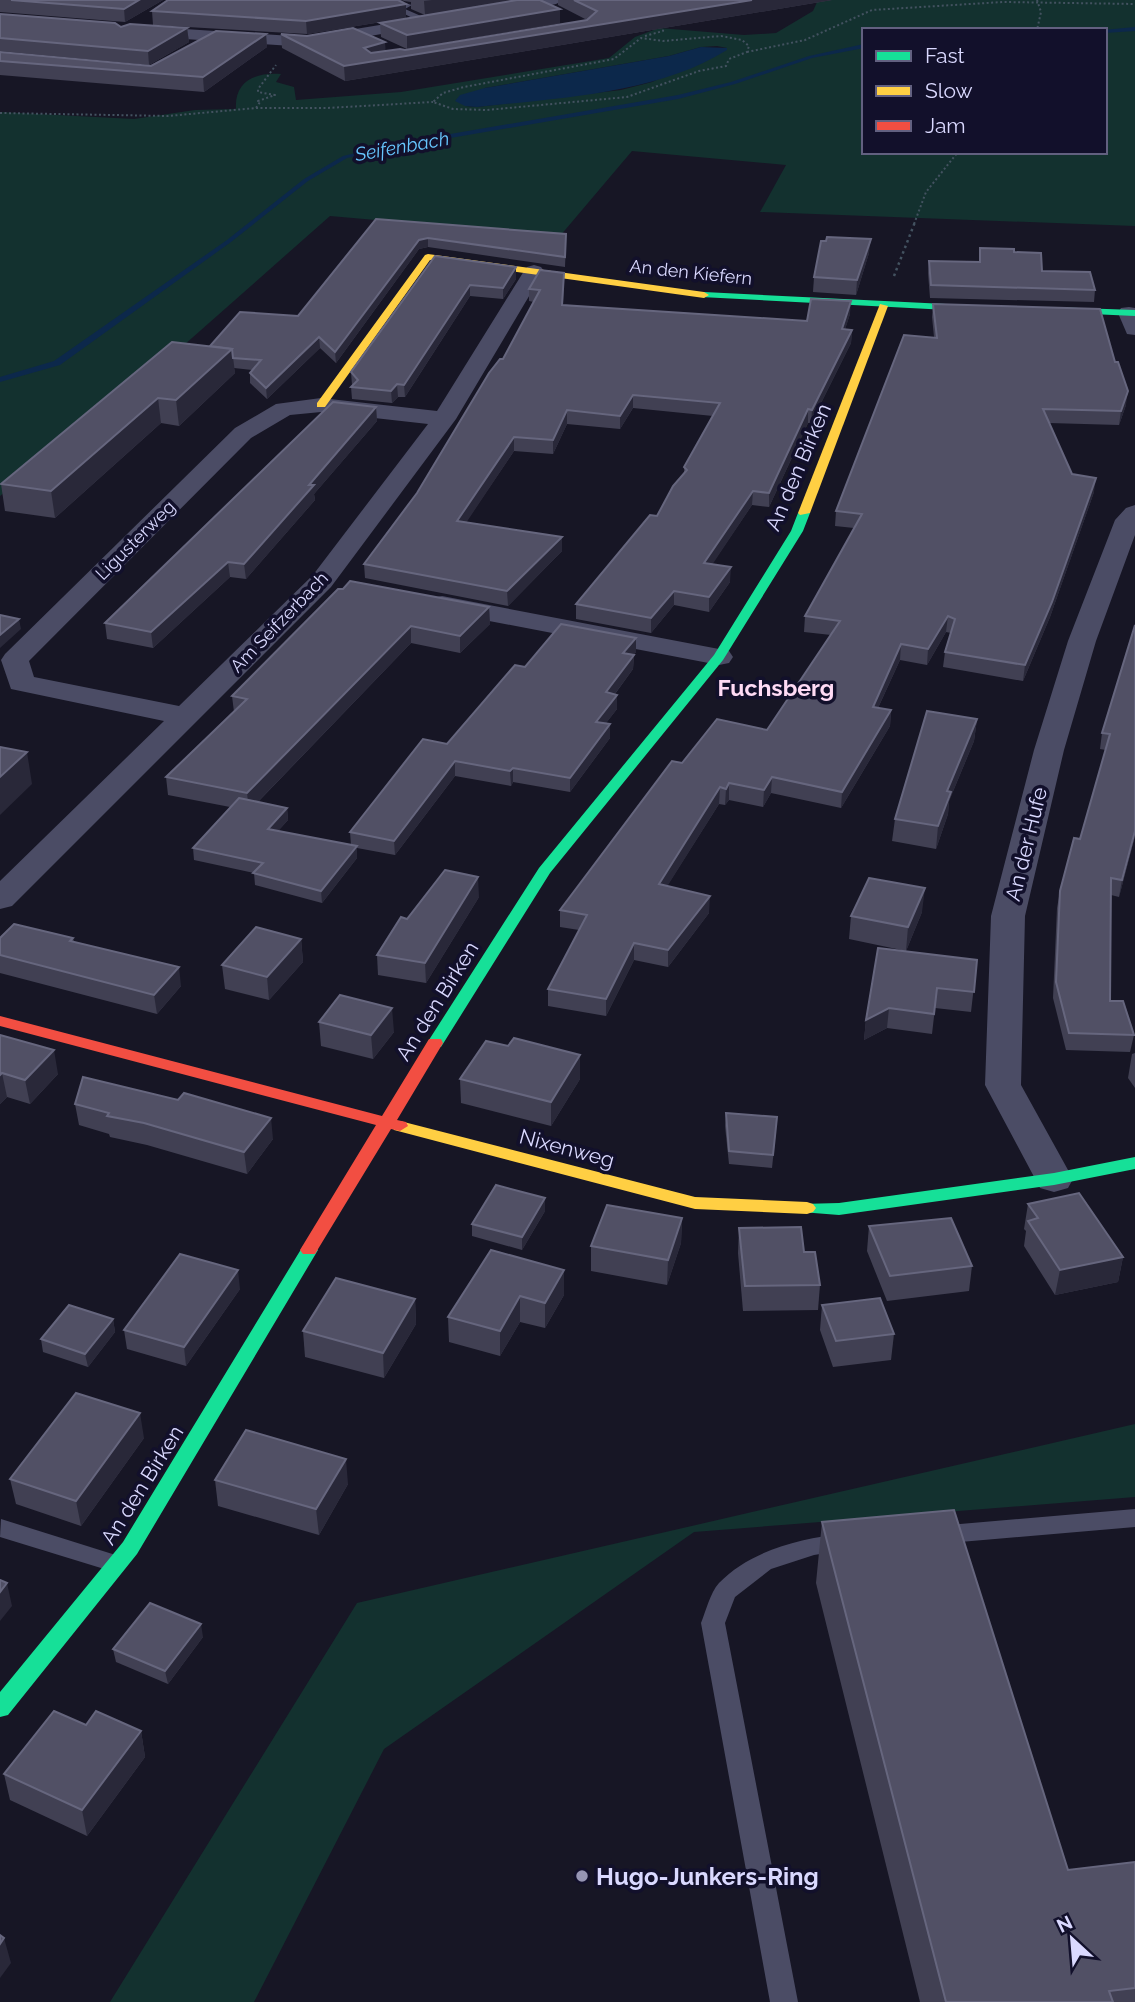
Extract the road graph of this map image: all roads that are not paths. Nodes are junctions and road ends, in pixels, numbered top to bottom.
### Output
1 (408, 5) edge
2 (559, 7) edge
3 (488, 12) edge
4 (149, 18) dead end
5 (433, 21) joint
6 (356, 34) junction
7 (214, 37) junction
8 (380, 46) edge
9 (193, 49) edge
10 (534, 271) junction
11 (883, 306) junction
12 (1006, 309) edge
13 (1033, 310) edge
14 (1133, 318) edge
15 (321, 405) junction
16 (444, 419) junction
17 (1135, 513) edge
18 (322, 581) junction
19 (349, 586) edge
20 (418, 600) edge
21 (719, 657) junction
22 (185, 716) junction
23 (0, 899) edge
24 (0, 1021) edge
25 (386, 1122) junction
26 (1135, 1163) edge
27 (1054, 1179) junction
28 (1135, 1518) edge
29 (1, 1528) edge
30 (910, 1538) edge
31 (869, 1541) edge
32 (117, 1564) junction
33 (0, 1708) edge
34 (785, 2002) edge

1 - 5 lane
2 - 3 street
4 - 7 street
5 - 6 street
6 - 7 street
6 - 8 street
7 - 9 street
10 - 11 street, An den Kiefern
10 - 15 street, An den Kiefern
10 - 16 street, Am Seifzerbach
11 - 12 street, An den Kiefern
11 - 21 street, An den Birken
13 - 14 street
15 - 16 street, Ligusterweg
15 - 22 street, Ligusterweg
16 - 18 street, Am Seifzerbach
17 - 27 street, An der Hufe
18 - 19 street
18 - 22 street, Am Seifzerbach
20 - 21 street
21 - 25 street, An den Birken
22 - 23 street, Am Seifzerbach
24 - 25 street, Nixenweg
25 - 27 street, Nixenweg
25 - 32 street, An den Birken
26 - 27 street, Nixenweg
28 - 30 lane
29 - 32 lane
31 - 34 lane
32 - 33 street, An den Birken

